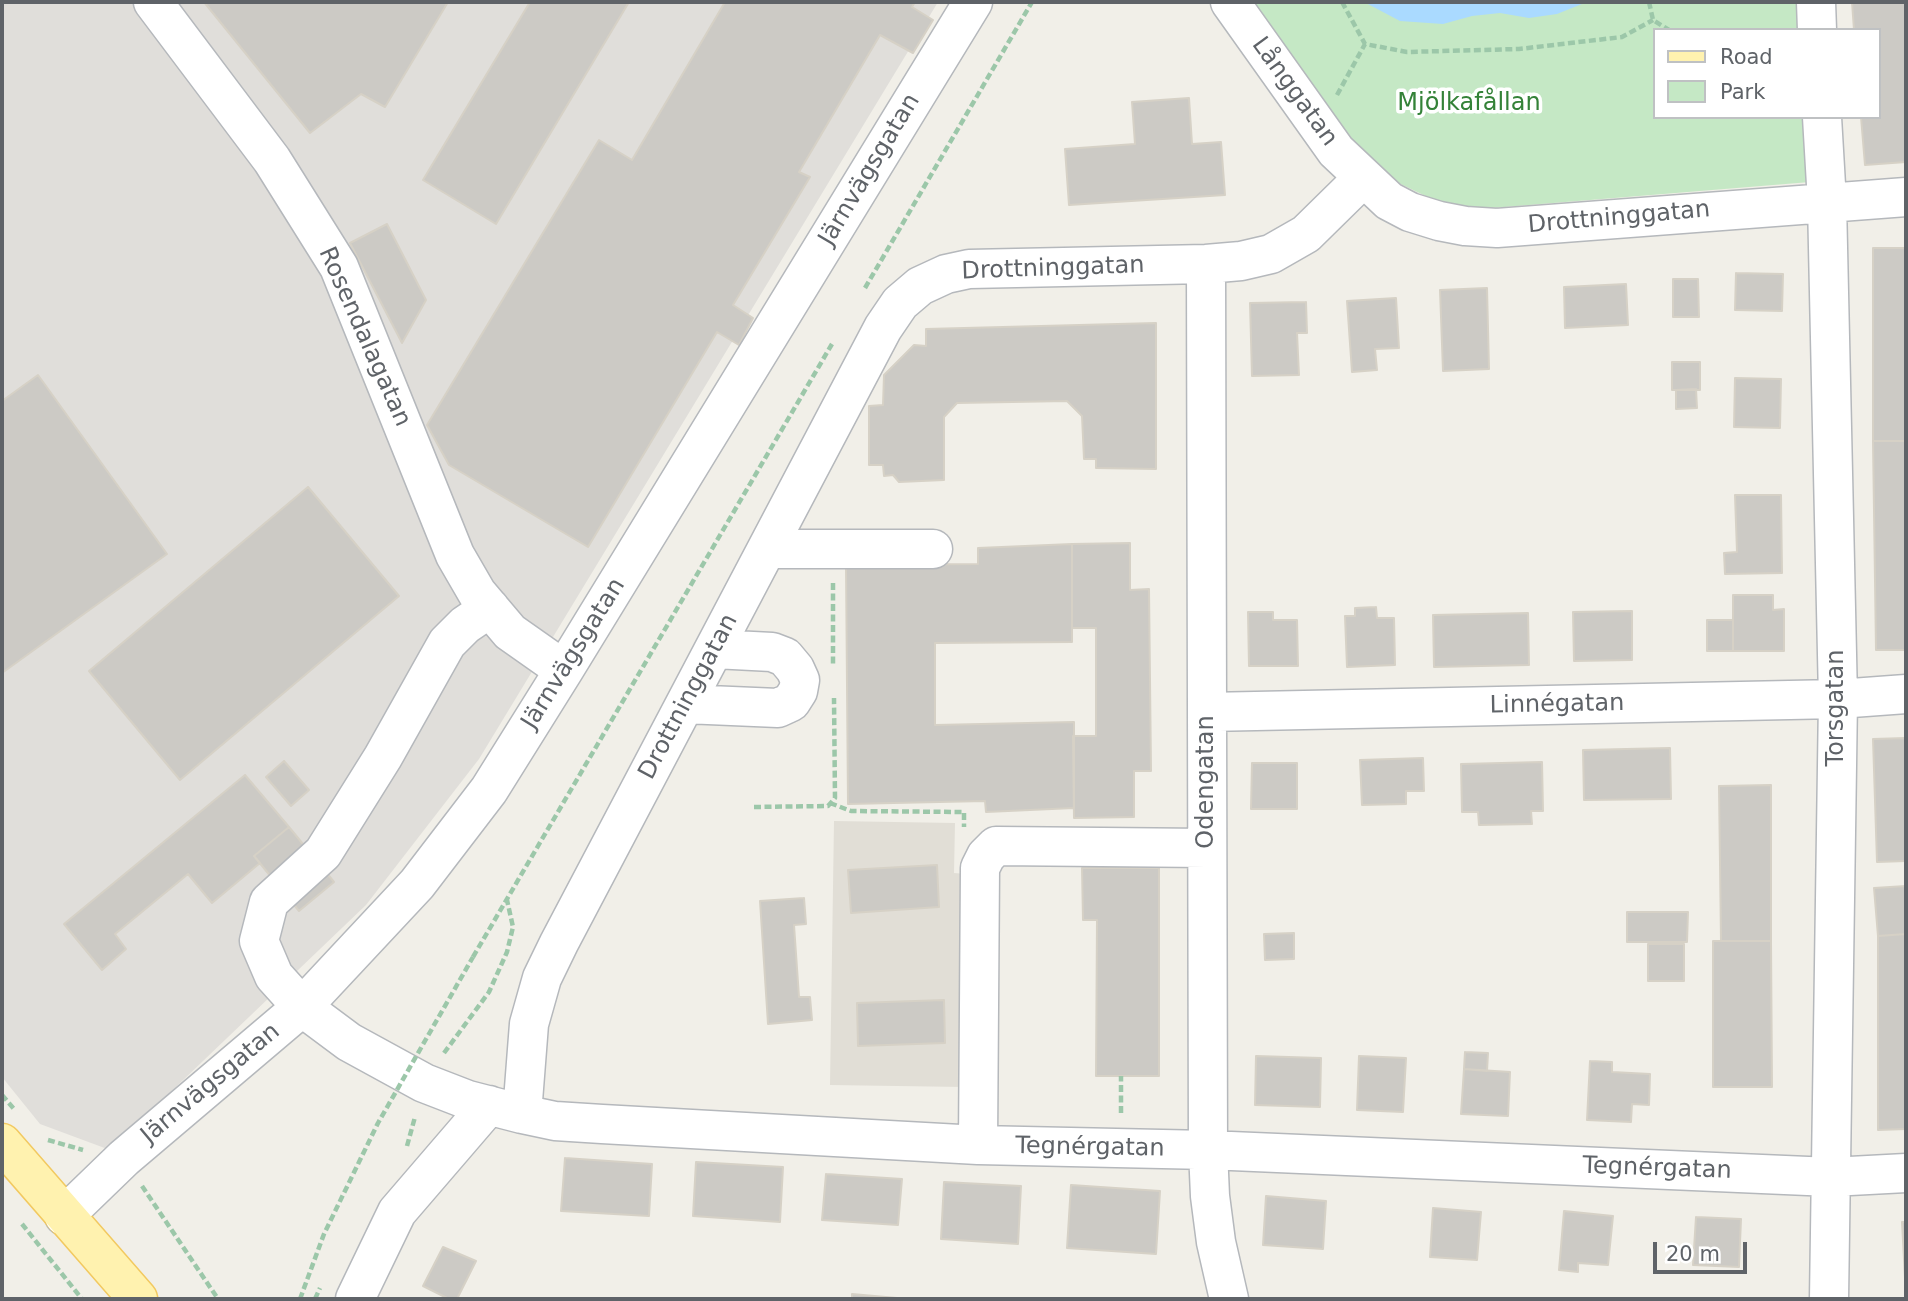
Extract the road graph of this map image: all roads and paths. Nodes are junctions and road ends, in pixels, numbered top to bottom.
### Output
1 (153, 2) edge
2 (973, 2) edge
3 (1032, 2) edge
4 (1230, 2) edge
5 (1342, 2) edge
6 (1649, 2) edge
7 (1816, 2) edge
8 (1653, 20) junction
9 (1666, 28) edge
10 (1817, 28) edge
11 (1365, 44) junction
12 (1332, 104) dead end
13 (1822, 119) edge
14 (1363, 178) junction
15 (1906, 197) edge
16 (1827, 202) junction
17 (1206, 264) junction
18 (864, 289) dead end
19 (836, 337) dead end
20 (767, 549) junction
21 (933, 549) dead end
22 (490, 608) junction
23 (714, 649) junction
24 (565, 670) junction
25 (1906, 694) edge
26 (1838, 699) junction
27 (685, 704) junction
28 (1207, 712) junction
29 (830, 803) dead end
30 (964, 812) dead end
31 (1207, 848) junction
32 (302, 1007) junction
33 (1121, 1076) dead end
34 (506, 1110) junction
35 (1121, 1118) dead end
36 (2, 1143) edge
37 (978, 1145) junction
38 (1208, 1150) junction
39 (1906, 1173) edge
40 (1831, 1177) junction
41 (64, 1216) junction
42 (18, 1219) dead end
43 (82, 1299) edge
44 (138, 1299) edge
45 (300, 1299) edge
46 (355, 1299) edge
47 (1229, 1299) edge
48 (1829, 1299) edge

1 - 22 street, Rosendalagatan
2 - 24 street, Järnvägsgatan
3 - 18 path
4 - 14 street, Långgatan
5 - 11 path
6 - 8 path
7 - 10 street
8 - 9 path
8 - 11 path
11 - 12 path
13 - 16 street, Torsgatan
14 - 16 street, Drottninggatan
14 - 17 street, Drottninggatan
15 - 16 street, Drottninggatan
16 - 26 street, Torsgatan
17 - 20 street, Drottninggatan
17 - 28 street, Odengatan
19 - 45 path, bridge
20 - 21 street
20 - 23 street, Drottninggatan
22 - 24 street, Rosendalagatan
22 - 32 street, Tegnérgatan
23 - 27 street, Drottninggatan
23 - 27 street
24 - 32 street, Järnvägsgatan
25 - 26 street, Linnégatan
26 - 28 street, Linnégatan
26 - 40 street, Torsgatan
27 - 34 street, Drottninggatan
28 - 31 street, Odengatan
29 - 30 path
31 - 37 street
31 - 38 street, Odengatan
32 - 34 street, Tegnérgatan
32 - 41 street, Järnvägsgatan
33 - 35 path
34 - 37 street, Tegnérgatan
34 - 46 street
36 - 41 main road
37 - 38 street, Tegnérgatan
38 - 40 street, Tegnérgatan
38 - 47 street, Odengatan
39 - 40 street, Tegnérgatan
40 - 48 street, Torsgatan
41 - 44 main road
42 - 43 path

